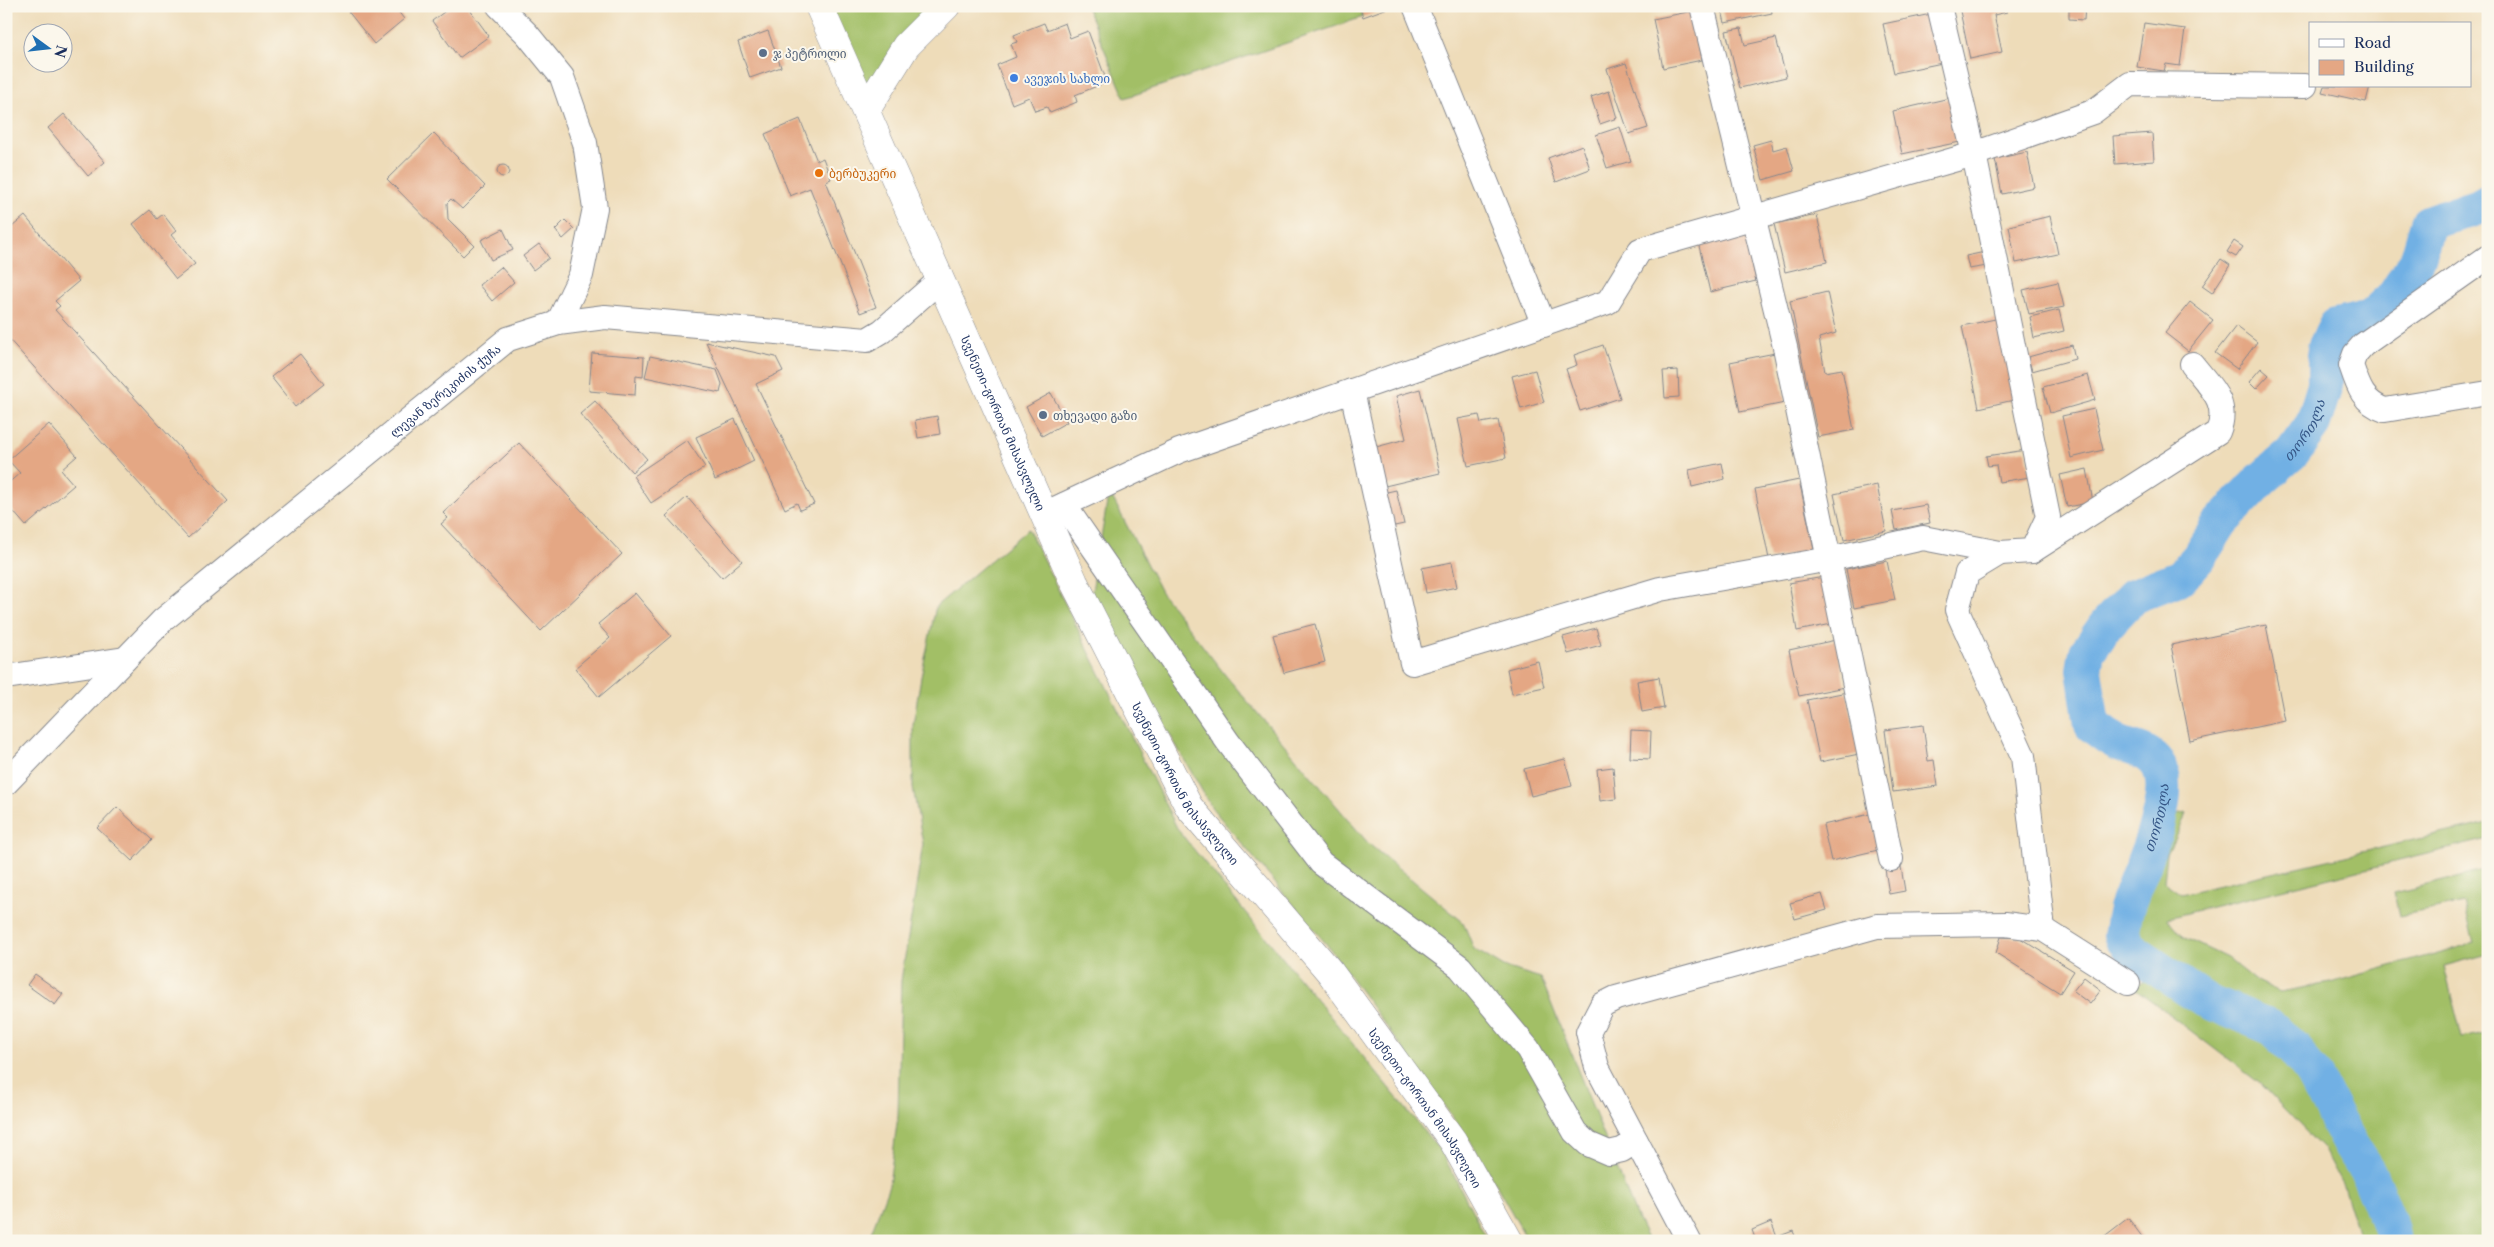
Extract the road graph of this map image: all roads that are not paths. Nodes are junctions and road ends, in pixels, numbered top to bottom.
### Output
1 (499, 6) edge
2 (819, 6) edge
3 (946, 6) edge
4 (1415, 6) edge
5 (1702, 6) edge
6 (1939, 6) edge
7 (2305, 86) dead end
8 (866, 110) junction
9 (1974, 154) junction
10 (1753, 218) junction
11 (2488, 257) edge
12 (940, 280) junction
13 (558, 324) junction
14 (1544, 325) junction
15 (2192, 364) dead end
16 (1352, 392) junction
17 (2488, 393) edge
18 (1054, 510) junction
19 (2032, 551) junction
20 (2000, 553) junction
21 (1830, 559) junction
22 (125, 659) junction
23 (6, 677) edge
24 (6, 783) edge
25 (1892, 859) dead end
26 (2043, 930) junction
27 (2128, 983) dead end
28 (1636, 1141) junction
29 (1510, 1241) edge
30 (1689, 1241) edge

1 - 13 street
2 - 8 main road, სვენეთი-გორთან მისასვლელი
3 - 8 main road
4 - 14 street
5 - 10 street
6 - 9 street
7 - 9 street
8 - 12 main road, სვენეთი-გორთან მისასვლელი
9 - 10 street
9 - 19 street
10 - 14 street
10 - 21 street
11 - 17 street
12 - 13 street, ლევან ზერეკიძის ქუჩა
12 - 18 main road, სვენეთი-გორთან მისასვლელი
13 - 22 street, ლევან ზერეკიძის ქუჩა
14 - 16 street
15 - 19 street
16 - 18 street
16 - 21 street
18 - 28 street
18 - 29 main road, სვენეთი-გორთან მისასვლელი
19 - 20 street
20 - 21 street
20 - 26 street
21 - 25 street
22 - 23 street
22 - 24 street, ლევან ზერეკიძის ქუჩა
26 - 27 street
26 - 28 street
28 - 30 street

